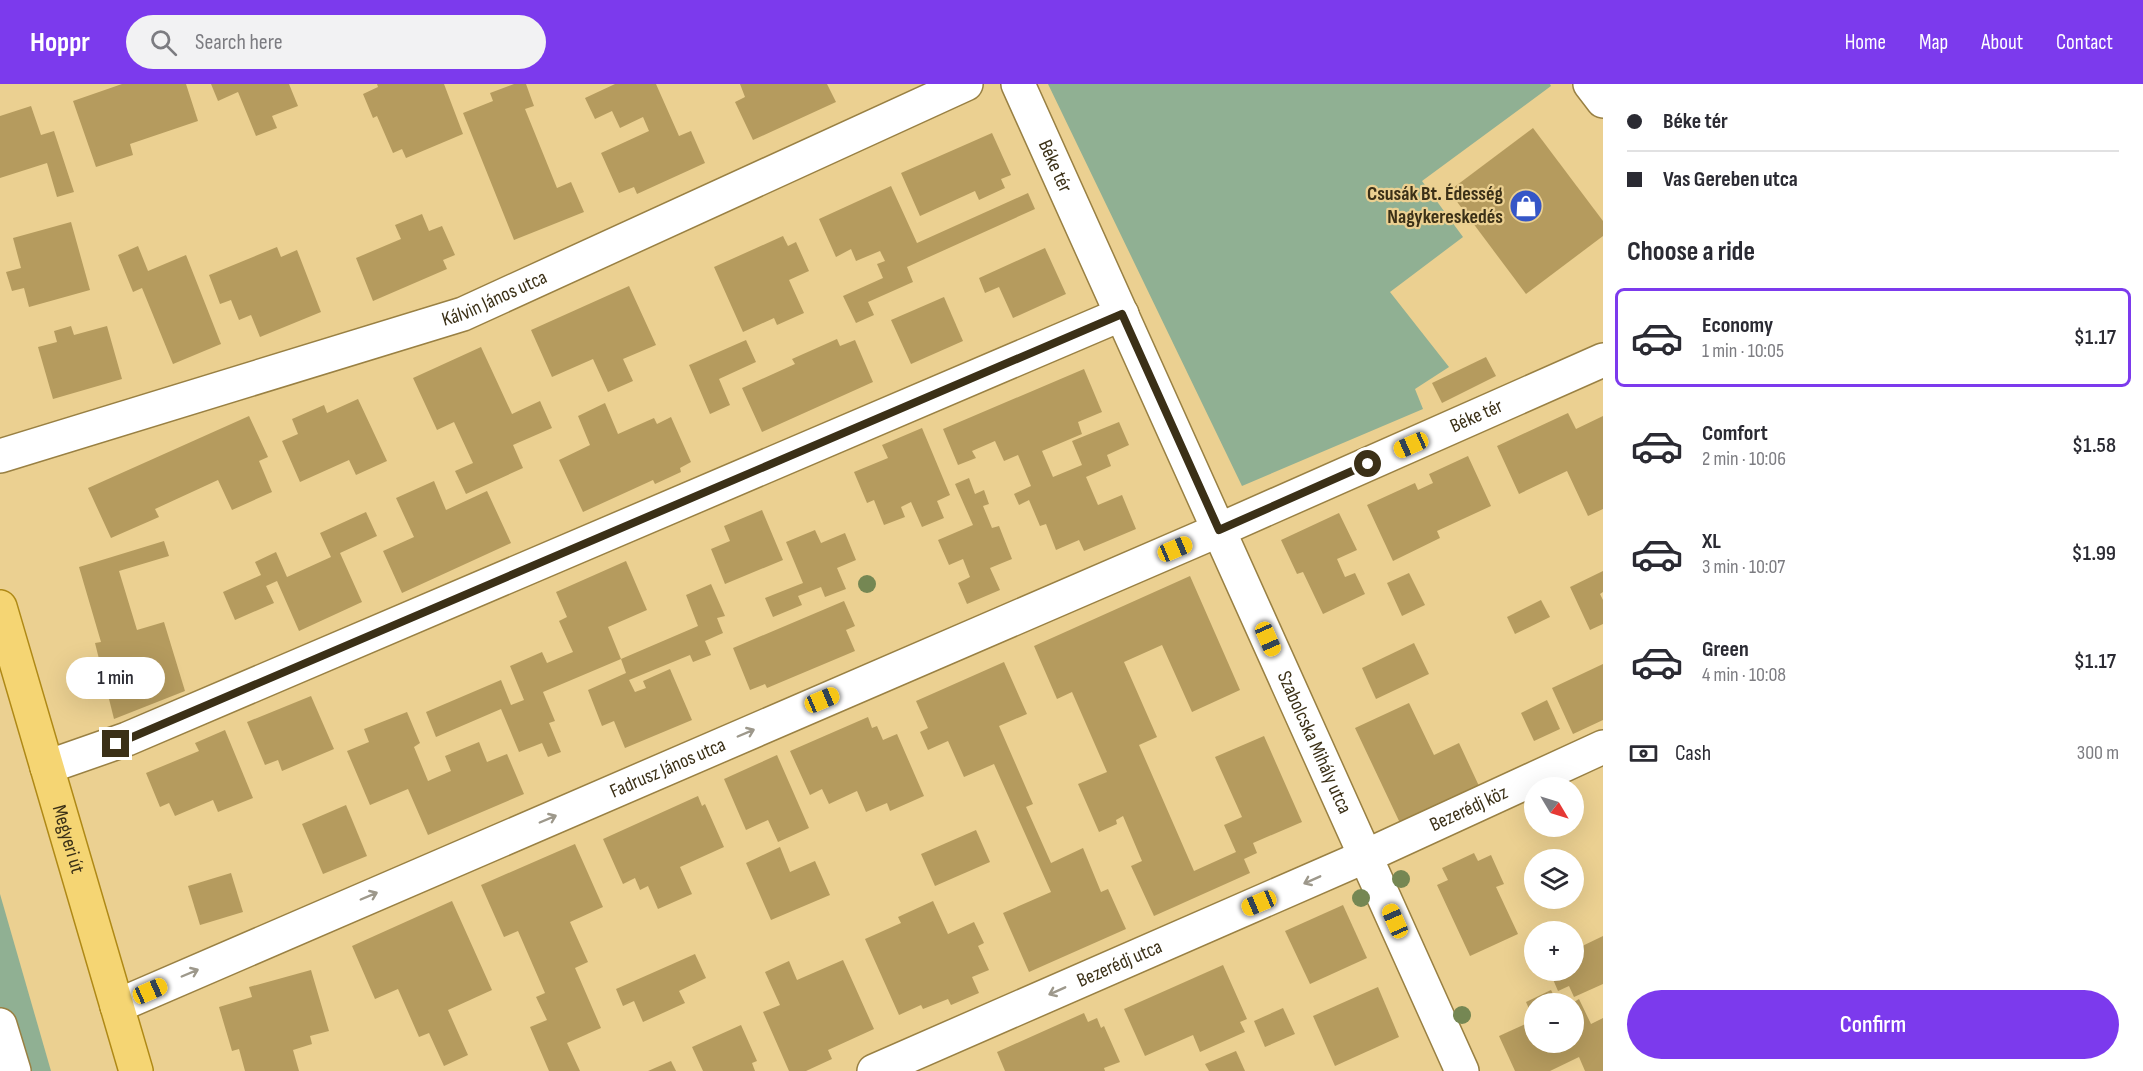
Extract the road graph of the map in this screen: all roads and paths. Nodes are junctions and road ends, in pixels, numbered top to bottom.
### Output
1 (966, 84) edge
2 (1018, 84) edge
3 (1122, 314) junction
4 (1603, 360) edge
5 (0, 456) edge
6 (1219, 530) junction
7 (0, 607) edge
8 (1603, 747) edge
9 (47, 767) junction
10 (1366, 856) junction
11 (117, 1005) junction
12 (0, 1025) edge
13 (14, 1071) edge
14 (136, 1071) edge
15 (874, 1071) edge
16 (1462, 1071) edge

1 - 5 street, Kálvin János utca
2 - 3 street, Béke tér
3 - 6 street, Szabolcska Mihály utca
3 - 9 street
4 - 6 street, Béke tér
6 - 10 street, Szabolcska Mihály utca
11 -> 6 street, Fadrusz János utca
7 - 9 main road, Megyeri út
8 - 10 street, Bezerédj köz
9 - 11 main road, Megyeri út
10 -> 15 street, Bezerédj utca
10 - 16 street, Szabolcska Mihály utca
11 - 14 main road, Megyeri út
12 - 13 street

